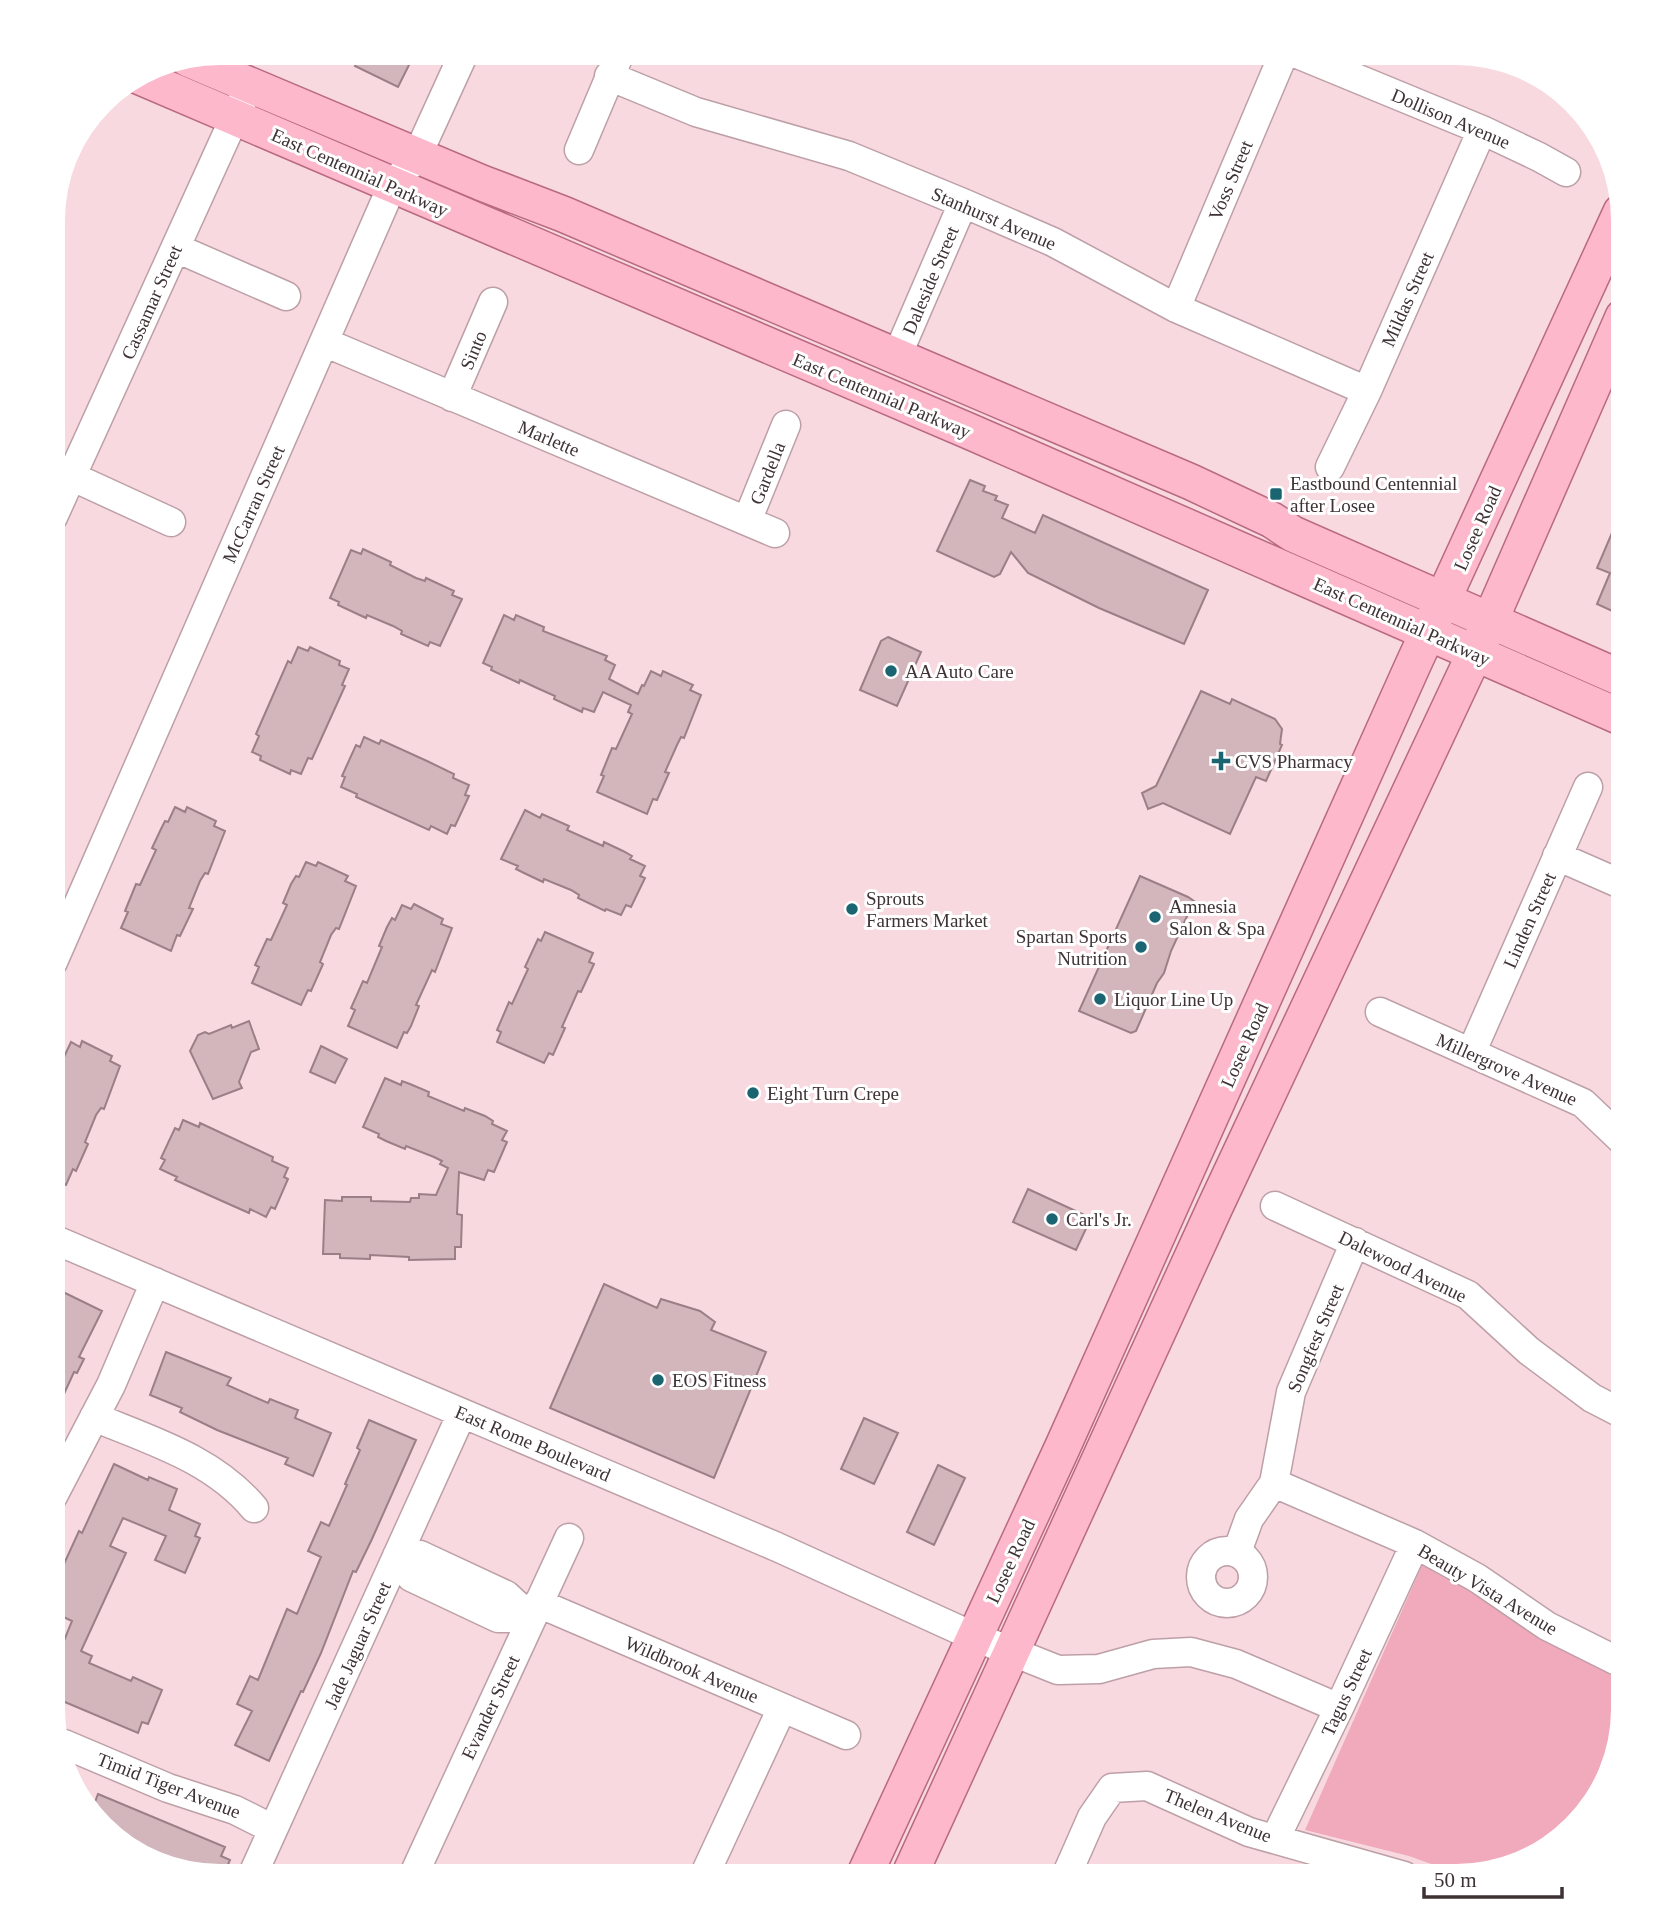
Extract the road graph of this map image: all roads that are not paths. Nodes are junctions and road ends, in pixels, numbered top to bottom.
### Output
1 (458, 65) edge
2 (615, 65) edge
3 (617, 65) edge
4 (1279, 65) edge
5 (1324, 65) edge
6 (204, 66) edge
7 (150, 81) edge
8 (249, 85) junction
9 (234, 117) junction
10 (1482, 130) junction
11 (579, 150) dead end
12 (417, 156) junction
13 (1566, 172) dead end
14 (392, 186) junction
15 (963, 204) junction
16 (1611, 234) edge
17 (176, 248) junction
18 (286, 296) dead end
19 (493, 302) dead end
20 (1176, 308) junction
21 (324, 342) junction
22 (1611, 344) edge
23 (897, 356) junction
24 (1367, 391) junction
25 (452, 397) junction
26 (786, 425) dead end
27 (971, 432) junction
28 (1330, 467) dead end
29 (73, 477) junction
30 (1191, 482) junction
31 (65, 493) edge
32 (747, 521) junction
33 (171, 522) dead end
34 (775, 533) dead end
35 (1444, 601) junction
36 (1490, 621) junction
37 (1428, 632) junction
38 (1474, 652) junction
39 (1611, 674) edge
40 (1611, 713) edge
41 (1588, 788) dead end
42 (1557, 856) junction
43 (1611, 880) edge
44 (65, 935) edge
45 (1380, 1012) dead end
46 (1472, 1053) junction
47 (1209, 1124) junction
48 (1611, 1130) edge
49 (1177, 1195) junction
50 (1275, 1206) dead end
51 (1199, 1241) junction
52 (1355, 1242) junction
53 (65, 1244) edge
54 (155, 1282) junction
55 (1161, 1328) junction
56 (1611, 1408) edge
57 (463, 1413) junction
58 (94, 1418) junction
59 (65, 1472) edge
60 (1274, 1483) junction
61 (254, 1508) dead end
62 (569, 1538) dead end
63 (1415, 1544) junction
64 (1237, 1552) dead end
65 (397, 1556) junction
66 (535, 1611) junction
67 (975, 1637) junction
68 (1611, 1650) edge
69 (1011, 1652) junction
70 (782, 1708) junction
71 (1339, 1708) junction
72 (846, 1735) dead end
73 (70, 1746) edge
74 (274, 1829) junction
75 (1275, 1839) junction
76 (258, 1864) edge
77 (419, 1864) edge
78 (710, 1864) edge
79 (870, 1864) edge
80 (915, 1864) edge
81 (1072, 1864) edge
82 (1360, 1864) edge

1 - 12 street, McCarran Street
2 - 11 street
3 - 15 street, Stanhurst Avenue
4 - 20 street, Voss Street
5 - 10 street, Dollison Avenue
6 - 8 main road, East Centennial Parkway
7 - 9 main road, East Centennial Parkway
8 - 9 street, Cassamar Street
8 - 12 main road, East Centennial Parkway
9 - 14 main road, East Centennial Parkway
9 - 17 street, Cassamar Street
10 - 13 street, Dollison Avenue
10 - 24 street, Mildas Street
12 - 14 street, McCarran Street
12 - 23 main road, East Centennial Parkway
14 - 21 street, McCarran Street
14 - 27 main road, East Centennial Parkway
15 - 20 street, Stanhurst Avenue
15 - 23 street, Daleside Street
16 - 35 main road, Losee Road
17 - 18 street
17 - 29 street, Cassamar Street
19 - 25 street, Sinto
20 - 24 street, Stanhurst Avenue
21 - 25 street, Marlette
21 - 44 street, McCarran Street
22 - 36 main road, Losee Road
23 - 30 main road, East Centennial Parkway
24 - 28 street, Mildas Street
25 - 32 street, Marlette
26 - 32 street, Gardella
27 - 30 main road
27 - 37 main road, East Centennial Parkway
29 - 31 street, Cassamar Street
29 - 33 street
30 - 35 main road, East Centennial Parkway
32 - 34 street, Marlette
35 - 36 main road, East Centennial Parkway
35 - 37 main road, Losee Road
36 - 38 main road, Losee Road
36 - 39 main road, East Centennial Parkway
37 - 38 main road, East Centennial Parkway
37 - 47 main road, Losee Road
38 - 40 main road, East Centennial Parkway
38 - 51 main road, Losee Road
41 - 42 street, Linden Street
42 - 43 street
42 - 46 street, Linden Street
45 - 46 street, Millergrove Avenue
46 - 48 street, Millergrove Avenue
47 - 49 main road, Losee Road
47 - 51 main road
49 - 55 main road
49 - 67 main road, Losee Road
50 - 52 street, Dalewood Avenue
51 - 55 main road, Losee Road
52 - 56 street, Dalewood Avenue
52 - 60 street, Songfest Street
53 - 54 street, East Rome Boulevard
54 - 57 street, East Rome Boulevard
54 - 58 street
55 - 69 main road, Losee Road
57 - 65 street, Jade Jaguar Street
57 - 67 street, East Rome Boulevard
58 - 59 street
58 - 61 street
60 - 63 street, Beauty Vista Avenue
60 - 64 street, Songfest Street
62 - 66 street, Evander Street
63 - 68 street, Beauty Vista Avenue
63 - 71 street, Tagus Street
65 - 66 street, Wildbrook Avenue
65 - 74 street, Jade Jaguar Street
66 - 70 street, Wildbrook Avenue
66 - 77 street, Evander Street
67 - 69 street, East Rome Boulevard
67 - 79 main road, Losee Road
69 - 71 street, East Rome Boulevard
69 - 80 main road, Losee Road
70 - 72 street, Wildbrook Avenue
70 - 78 street
71 - 75 street, Tagus Street
73 - 74 street, Timid Tiger Avenue
74 - 76 street, Jade Jaguar Street
75 - 81 street, Thelen Avenue
75 - 82 street, Thelen Avenue

